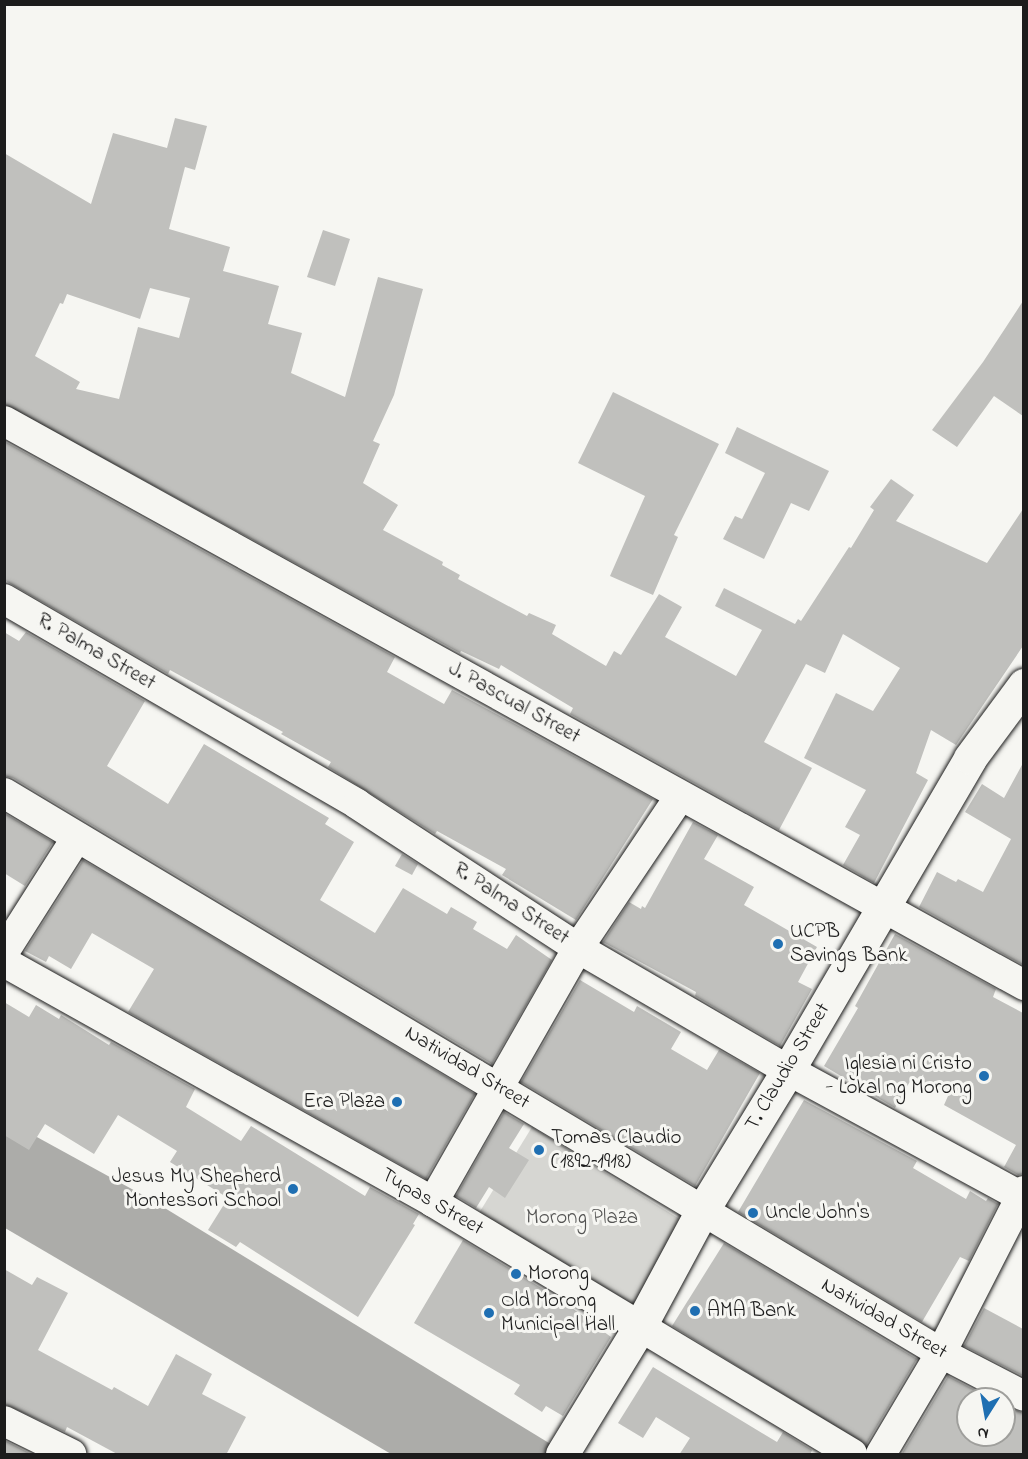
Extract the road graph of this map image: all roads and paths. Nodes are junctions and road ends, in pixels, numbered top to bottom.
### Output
1 (4, 421) edge
2 (4, 599) edge
3 (1023, 685) edge
4 (4, 793) edge
5 (680, 796) junction
6 (77, 837) junction
7 (882, 906) junction
8 (578, 948) junction
9 (4, 952) edge
10 (4, 962) edge
11 (1023, 985) edge
12 (788, 1070) junction
13 (501, 1088) junction
14 (1022, 1195) edge
15 (434, 1202) junction
16 (702, 1211) junction
17 (640, 1326) junction
18 (941, 1353) junction
19 (1023, 1396) edge
20 (4, 1421) edge
21 (567, 1445) edge
22 (71, 1455) edge
23 (852, 1455) edge
24 (881, 1455) edge

1 - 5 street, J. Pascual Street
2 - 8 street, R. Palma Street
3 - 7 main road, T. Claudio Street
4 - 6 street, Natividad Street
5 - 7 street, J. Pascual Street
5 - 8 street
6 - 9 street
6 - 13 street, Natividad Street
7 - 11 street, J. Pascual Street
7 - 12 main road, T. Claudio Street
8 - 12 street, R. Palma Street
8 - 13 street
10 - 15 street, Tupas Street
12 - 14 street, R. Palma Street
12 - 16 main road, T. Claudio Street
13 - 15 street
13 - 16 street, Natividad Street
14 - 18 street
15 - 17 street, Tupas Street
16 - 17 main road, T. Claudio Street
16 - 18 street, Natividad Street
17 - 21 main road, T. Claudio Street
17 - 23 street, Tupas Street
18 - 19 street, Natividad Street
18 - 24 street
20 - 22 street

